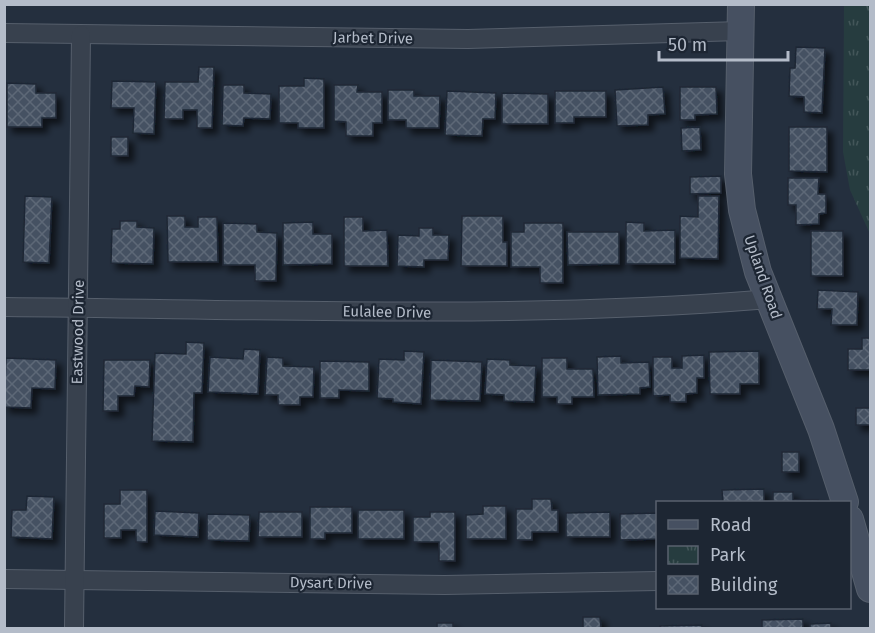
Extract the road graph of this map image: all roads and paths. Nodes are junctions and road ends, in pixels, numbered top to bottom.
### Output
1 (741, 4) edge
2 (741, 31) junction
3 (4, 33) edge
4 (81, 35) junction
5 (770, 299) junction
6 (4, 307) edge
7 (78, 307) junction
8 (845, 501) edge
9 (851, 532) edge
10 (856, 565) edge
11 (4, 579) edge
12 (75, 580) junction
13 (656, 581) edge
14 (870, 589) edge
15 (75, 628) edge

1 - 2 street, Upland Road
2 - 4 street, Jarbet Drive
2 - 5 street, Upland Road
3 - 4 street, Jarbet Drive
4 - 7 street, Eastwood Drive
5 - 7 street, Eulalee Drive
5 - 8 street, Upland Road
6 - 7 street, Eulalee Drive
7 - 12 street, Eastwood Drive
9 - 10 street
10 - 14 street
11 - 12 street, Dysart Drive
12 - 13 street, Dysart Drive
12 - 15 street, Eastwood Drive

